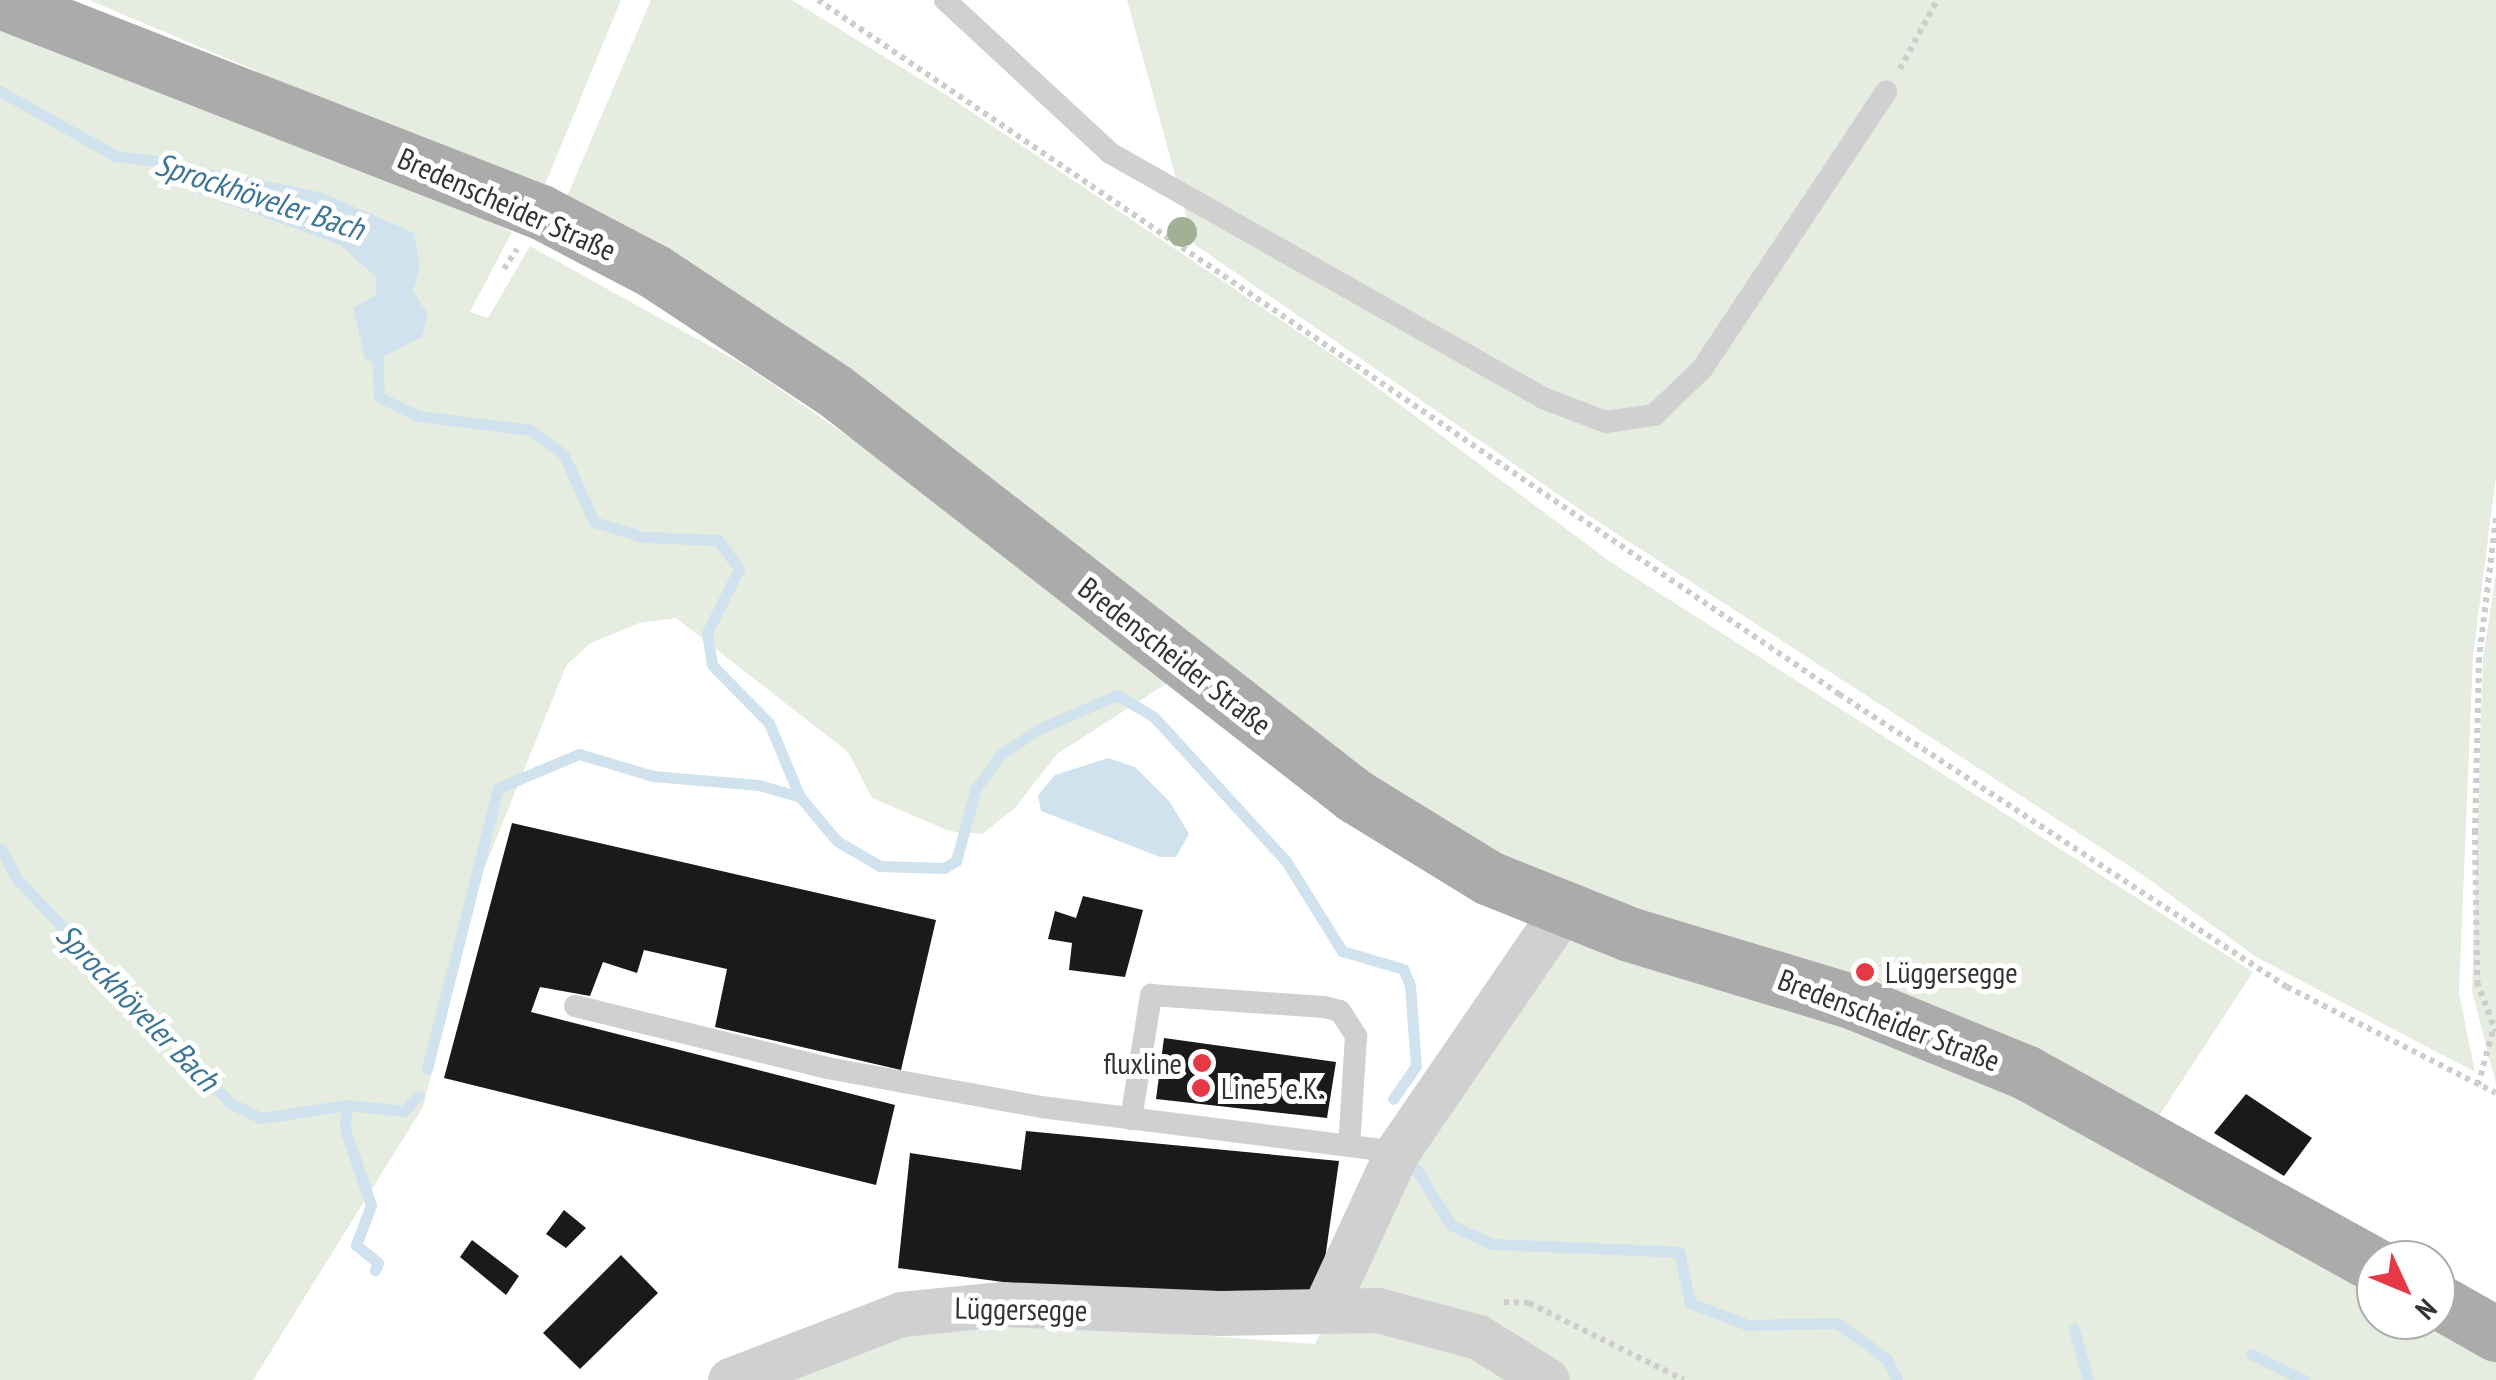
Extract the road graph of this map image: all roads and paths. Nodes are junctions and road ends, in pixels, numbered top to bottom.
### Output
1 (818, 0) edge
2 (945, 0) edge
3 (1937, 0) edge
4 (0, 1) edge
5 (1886, 92) joint
6 (2496, 518) edge
7 (1562, 911) junction
8 (576, 1006) dead end
9 (2495, 1031) edge
10 (2478, 1085) junction
11 (2496, 1093) edge
12 (1131, 1118) junction
13 (1349, 1146) junction
14 (1397, 1152) junction
15 (2356, 1255) edge
16 (1324, 1310) junction
17 (2456, 1311) edge
18 (2496, 1334) edge
19 (730, 1380) edge
20 (1546, 1380) edge

1 - 10 path
2 - 5 lane
3 - 5 path
4 - 7 main road, Bredenscheider Straße
6 - 9 path
7 - 14 street
7 - 15 main road, Bredenscheider Straße
8 - 12 lane
9 - 10 path
10 - 11 path
12 - 13 lane
12 - 13 lane
13 - 14 lane
14 - 16 street
16 - 19 street, Lüggersegge
16 - 20 street, Lüggersegge
17 - 18 main road

